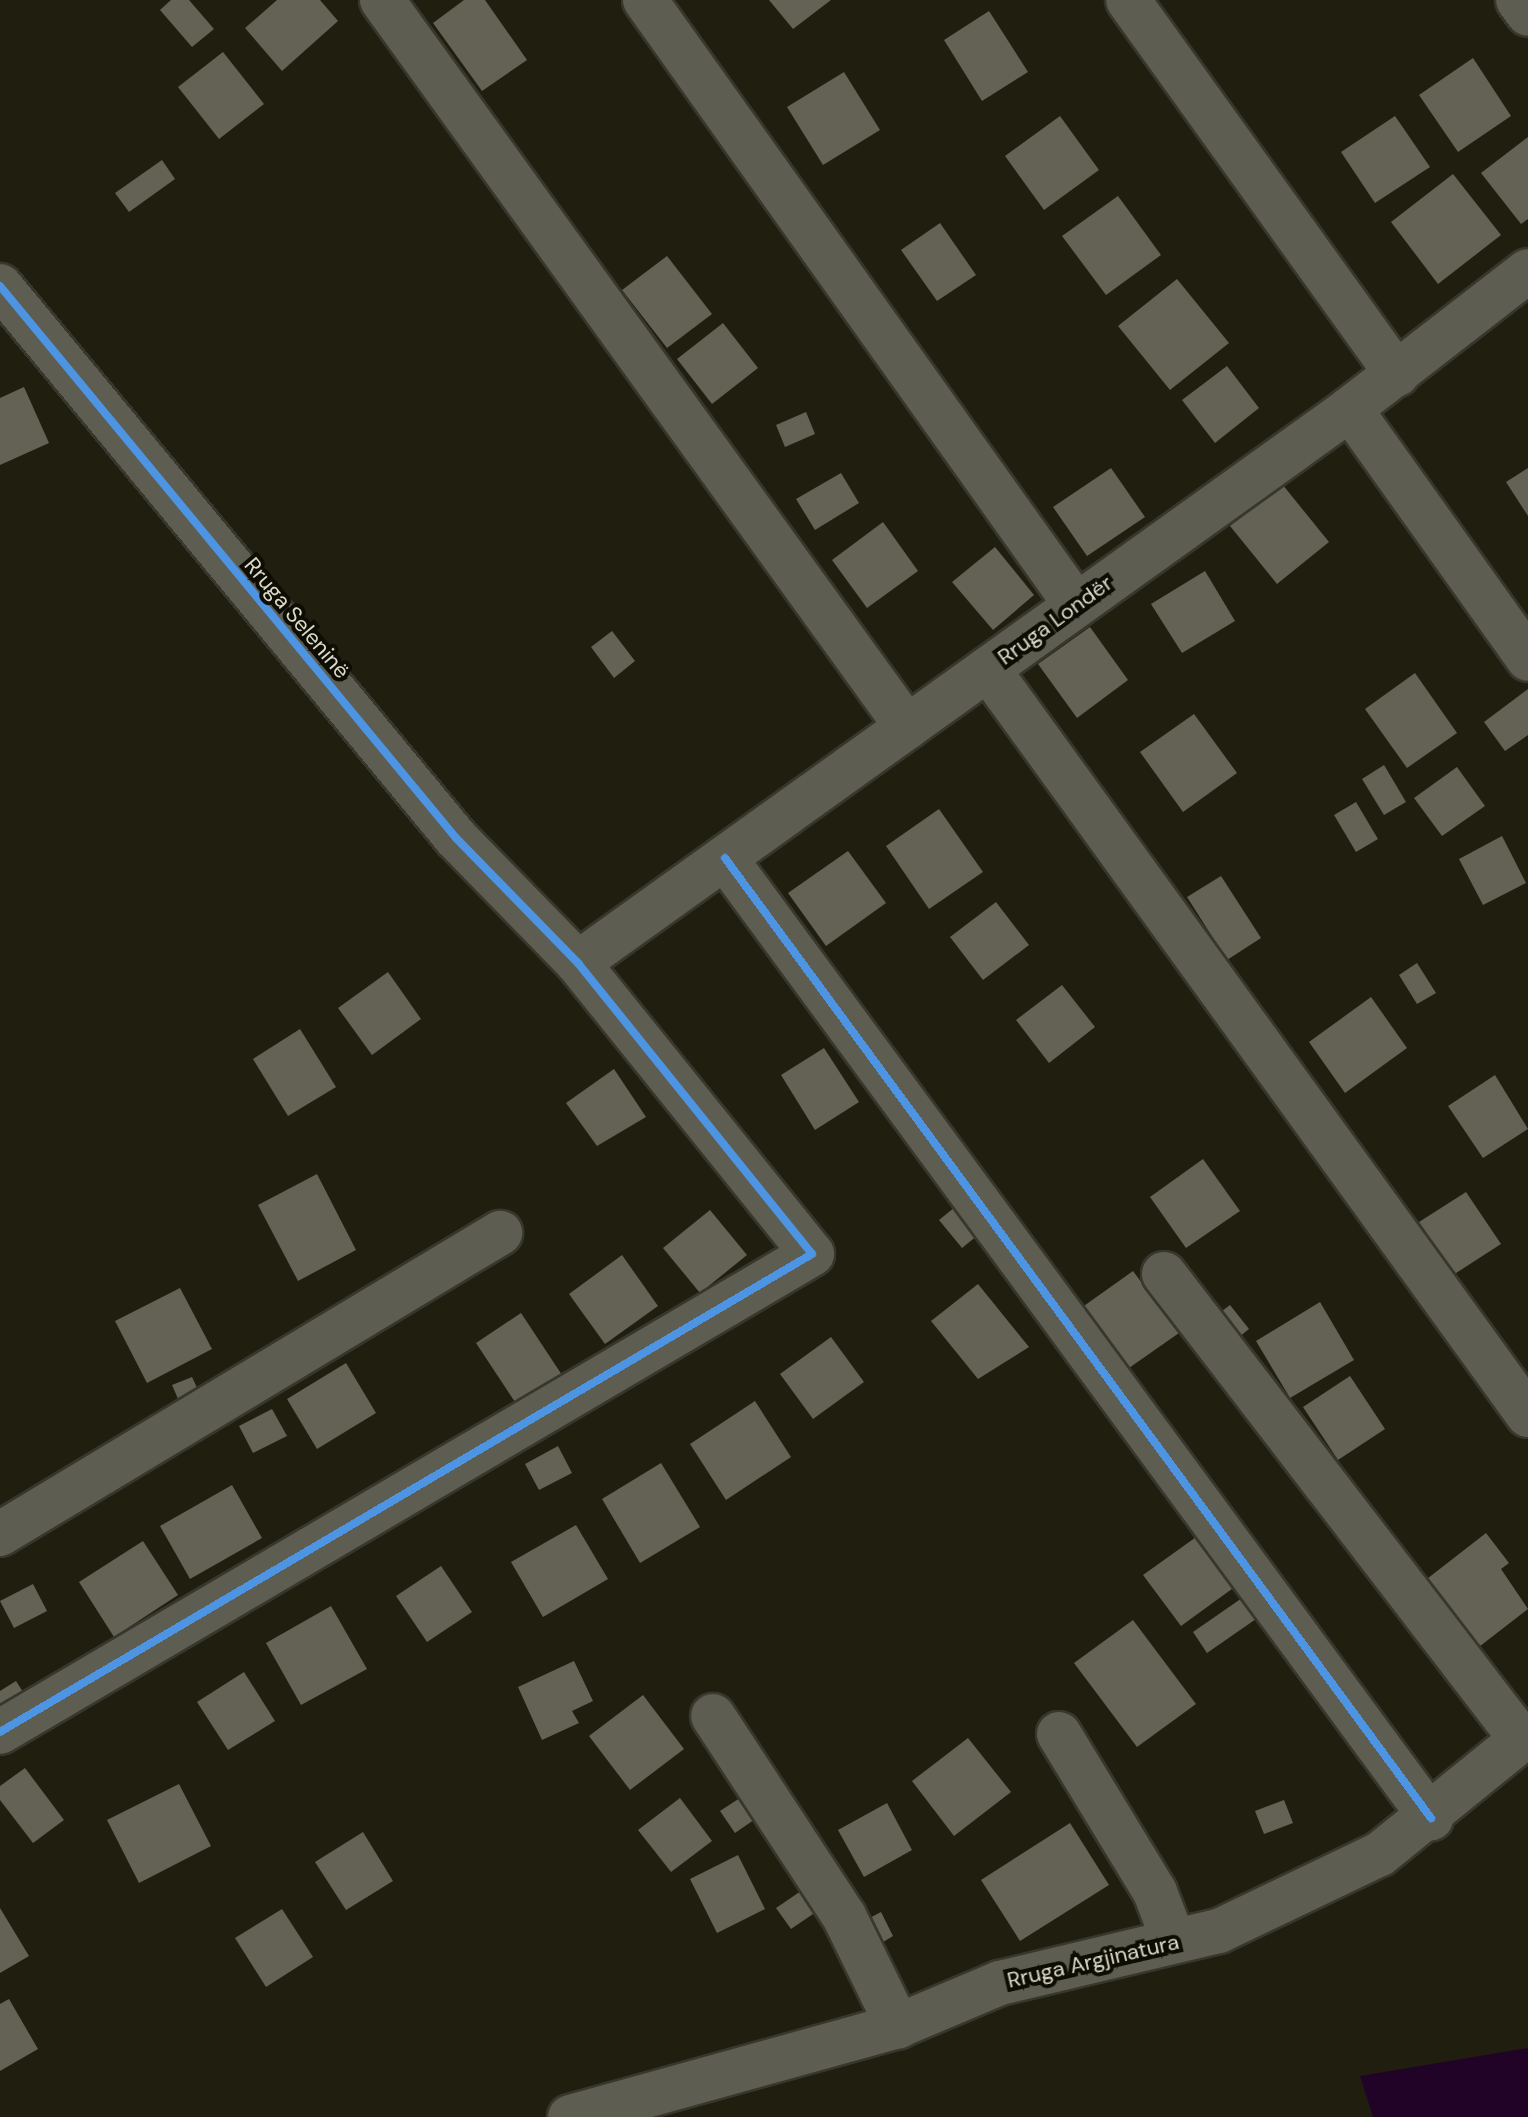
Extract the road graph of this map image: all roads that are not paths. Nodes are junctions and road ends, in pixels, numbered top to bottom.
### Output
1 (382, 0) edge
2 (645, 0) edge
3 (1128, 0) edge
4 (1518, 0) edge
5 (1528, 14) edge
6 (1528, 271) edge
7 (0, 286) edge
8 (1397, 374) junction
9 (1350, 409) junction
10 (1076, 605) junction
11 (1528, 659) edge
12 (988, 669) junction
13 (907, 727) junction
14 (725, 858) junction
15 (578, 963) junction
16 (500, 1233) dead end
17 (1164, 1274) dead end
18 (1528, 1415) edge
19 (0, 1534) edge
20 (713, 1716) dead end
21 (0, 1732) edge
22 (1059, 1734) dead end
23 (1524, 1736) edge
24 (1431, 1818) junction
25 (1174, 1942) junction
26 (898, 2026) junction
27 (570, 2117) edge

1 - 13 street
2 - 10 street
3 - 8 street
4 - 5 street
6 - 8 street, Rruga Londër
7 - 15 street, Rruga Seleninë
8 - 9 street, Rruga Londër
9 - 10 street, Rruga Londër
9 - 11 street
10 - 12 street, Rruga Londër
12 - 13 street, Rruga Londër
12 - 18 street
13 - 14 street, Rruga Londër
14 - 15 street, Rruga Londër
14 - 24 street
15 - 21 street, Rruga Seleninë
16 - 19 street
17 - 23 street
20 - 26 street
22 - 25 street
23 - 24 street, Rruga Argjinatura
24 - 25 street, Rruga Argjinatura
25 - 26 street, Rruga Argjinatura
26 - 27 street, Rruga Argjinatura

